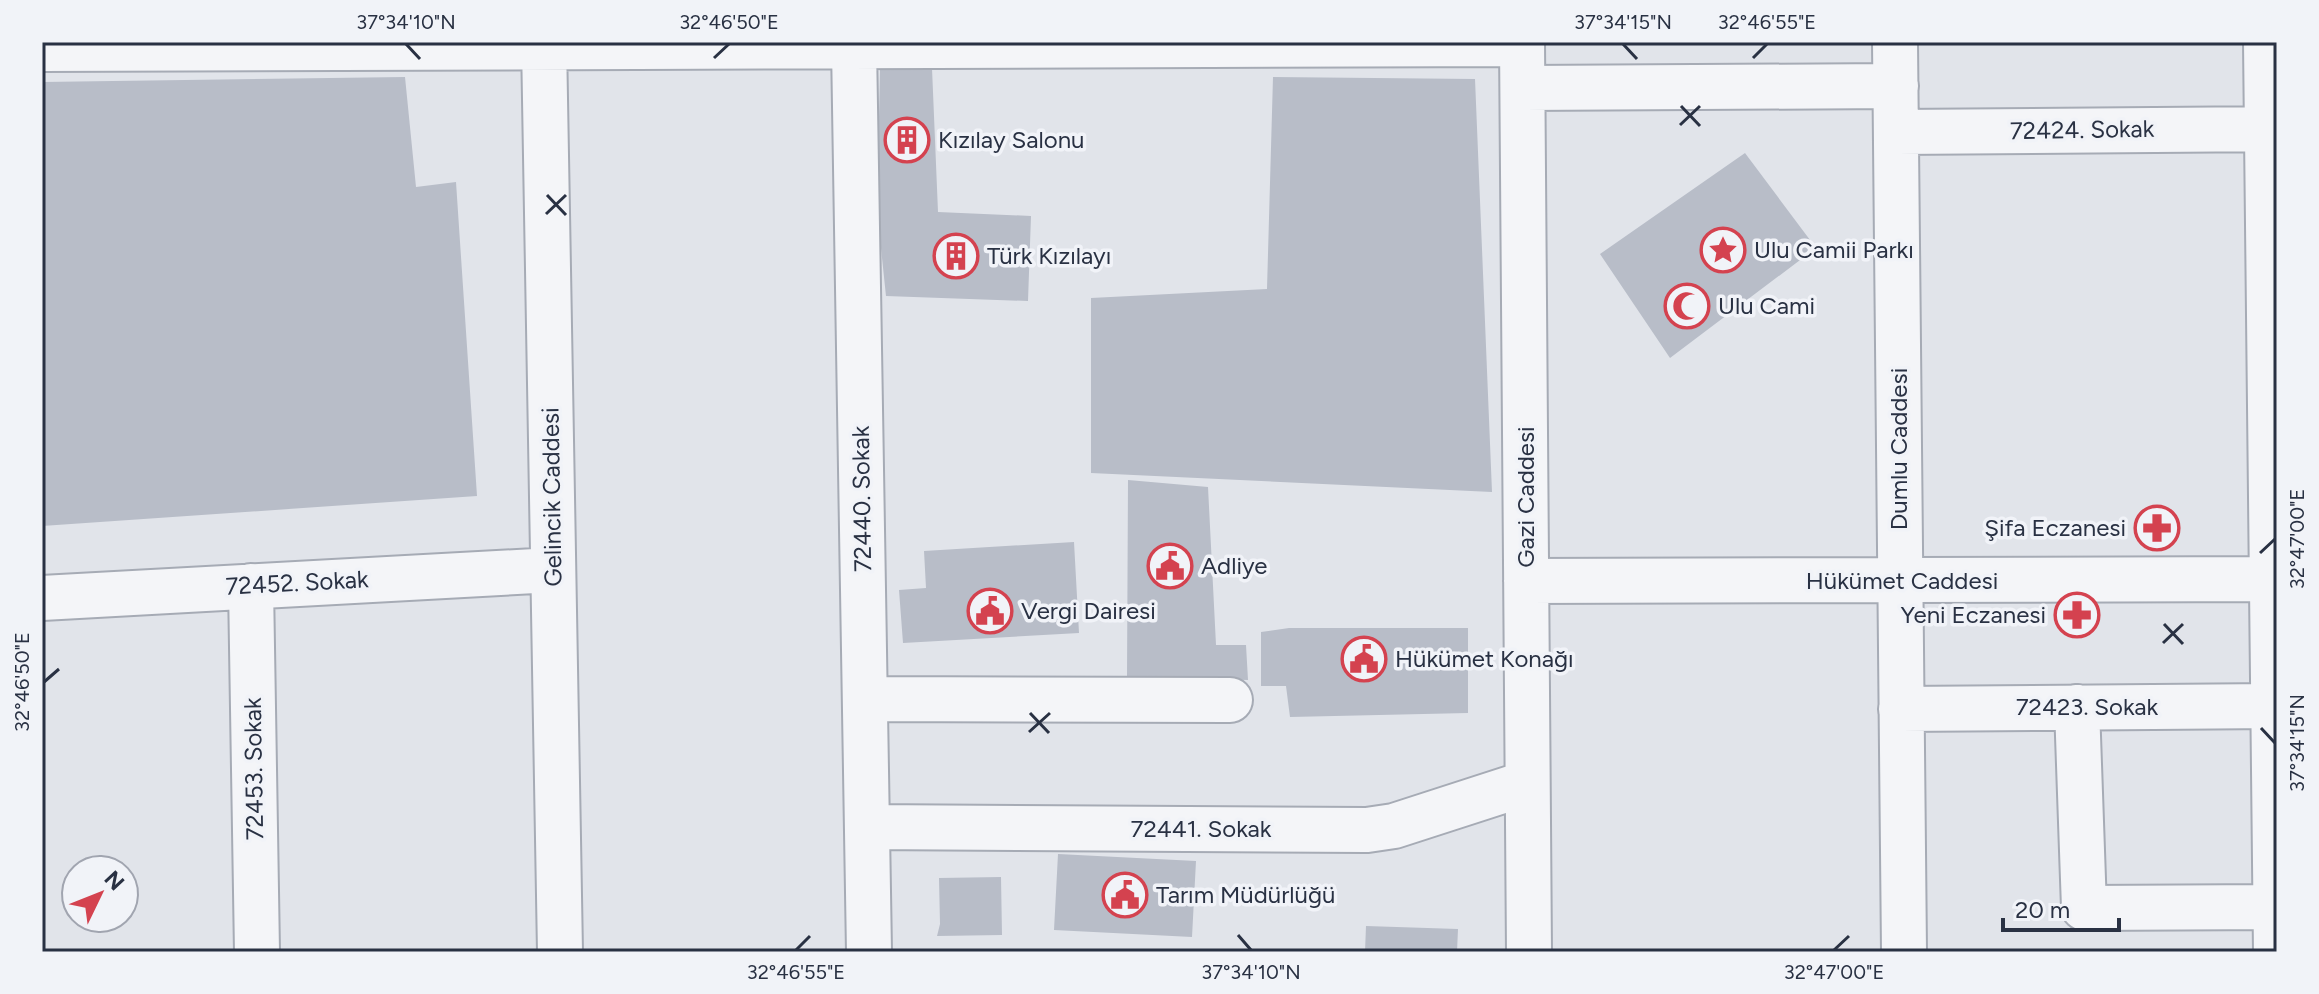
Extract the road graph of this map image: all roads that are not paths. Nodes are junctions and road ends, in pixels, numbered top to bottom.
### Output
1 (1895, 42) edge
2 (2266, 42) edge
3 (1522, 43) edge
4 (544, 44) edge
5 (1027, 44) edge
6 (248, 45) edge
7 (854, 46) junction
8 (42, 49) edge
9 (1896, 86) junction
10 (1523, 88) junction
11 (2272, 129) edge
12 (1897, 132) junction
13 (553, 570) junction
14 (2275, 579) edge
15 (1526, 581) junction
16 (1899, 581) junction
17 (251, 586) junction
18 (42, 598) edge
19 (866, 699) junction
20 (1230, 700) dead end
21 (2274, 706) junction
22 (2077, 707) junction
23 (1901, 709) junction
24 (1527, 783) junction
25 (868, 827) junction
26 (2276, 907) edge
27 (257, 952) edge
28 (560, 952) edge
29 (869, 952) edge
30 (1529, 952) edge
31 (1904, 952) edge
32 (2276, 952) edge

1 - 9 street, Dumlu Caddesi
2 - 11 street
3 - 5 street
3 - 10 street, Gazi Caddesi
4 - 6 street
4 - 7 street
4 - 13 street, Gelincik Caddesi
5 - 7 street
6 - 8 street
7 - 19 street, 72440. Sokak
9 - 10 street
9 - 12 street, Dumlu Caddesi
10 - 15 street, Gazi Caddesi
11 - 12 street, 72424. Sokak
11 - 14 street
12 - 16 street, Dumlu Caddesi
13 - 17 street, 72452. Sokak
13 - 28 street, Gelincik Caddesi
14 - 16 street, Hükümet Caddesi
14 - 21 street
15 - 16 street, Hükümet Caddesi
15 - 24 street, Gazi Caddesi
16 - 23 street, Dumlu Caddesi
17 - 18 street, 72452. Sokak
17 - 27 street, 72453. Sokak
19 - 20 street
19 - 25 street, 72440. Sokak
21 - 22 street, 72423. Sokak
21 - 26 street
22 - 23 street, 72423. Sokak
22 - 26 street
23 - 31 street, Dumlu Caddesi
24 - 25 street, 72441. Sokak
24 - 30 street, Gazi Caddesi
25 - 29 street, 72440. Sokak
26 - 32 street

